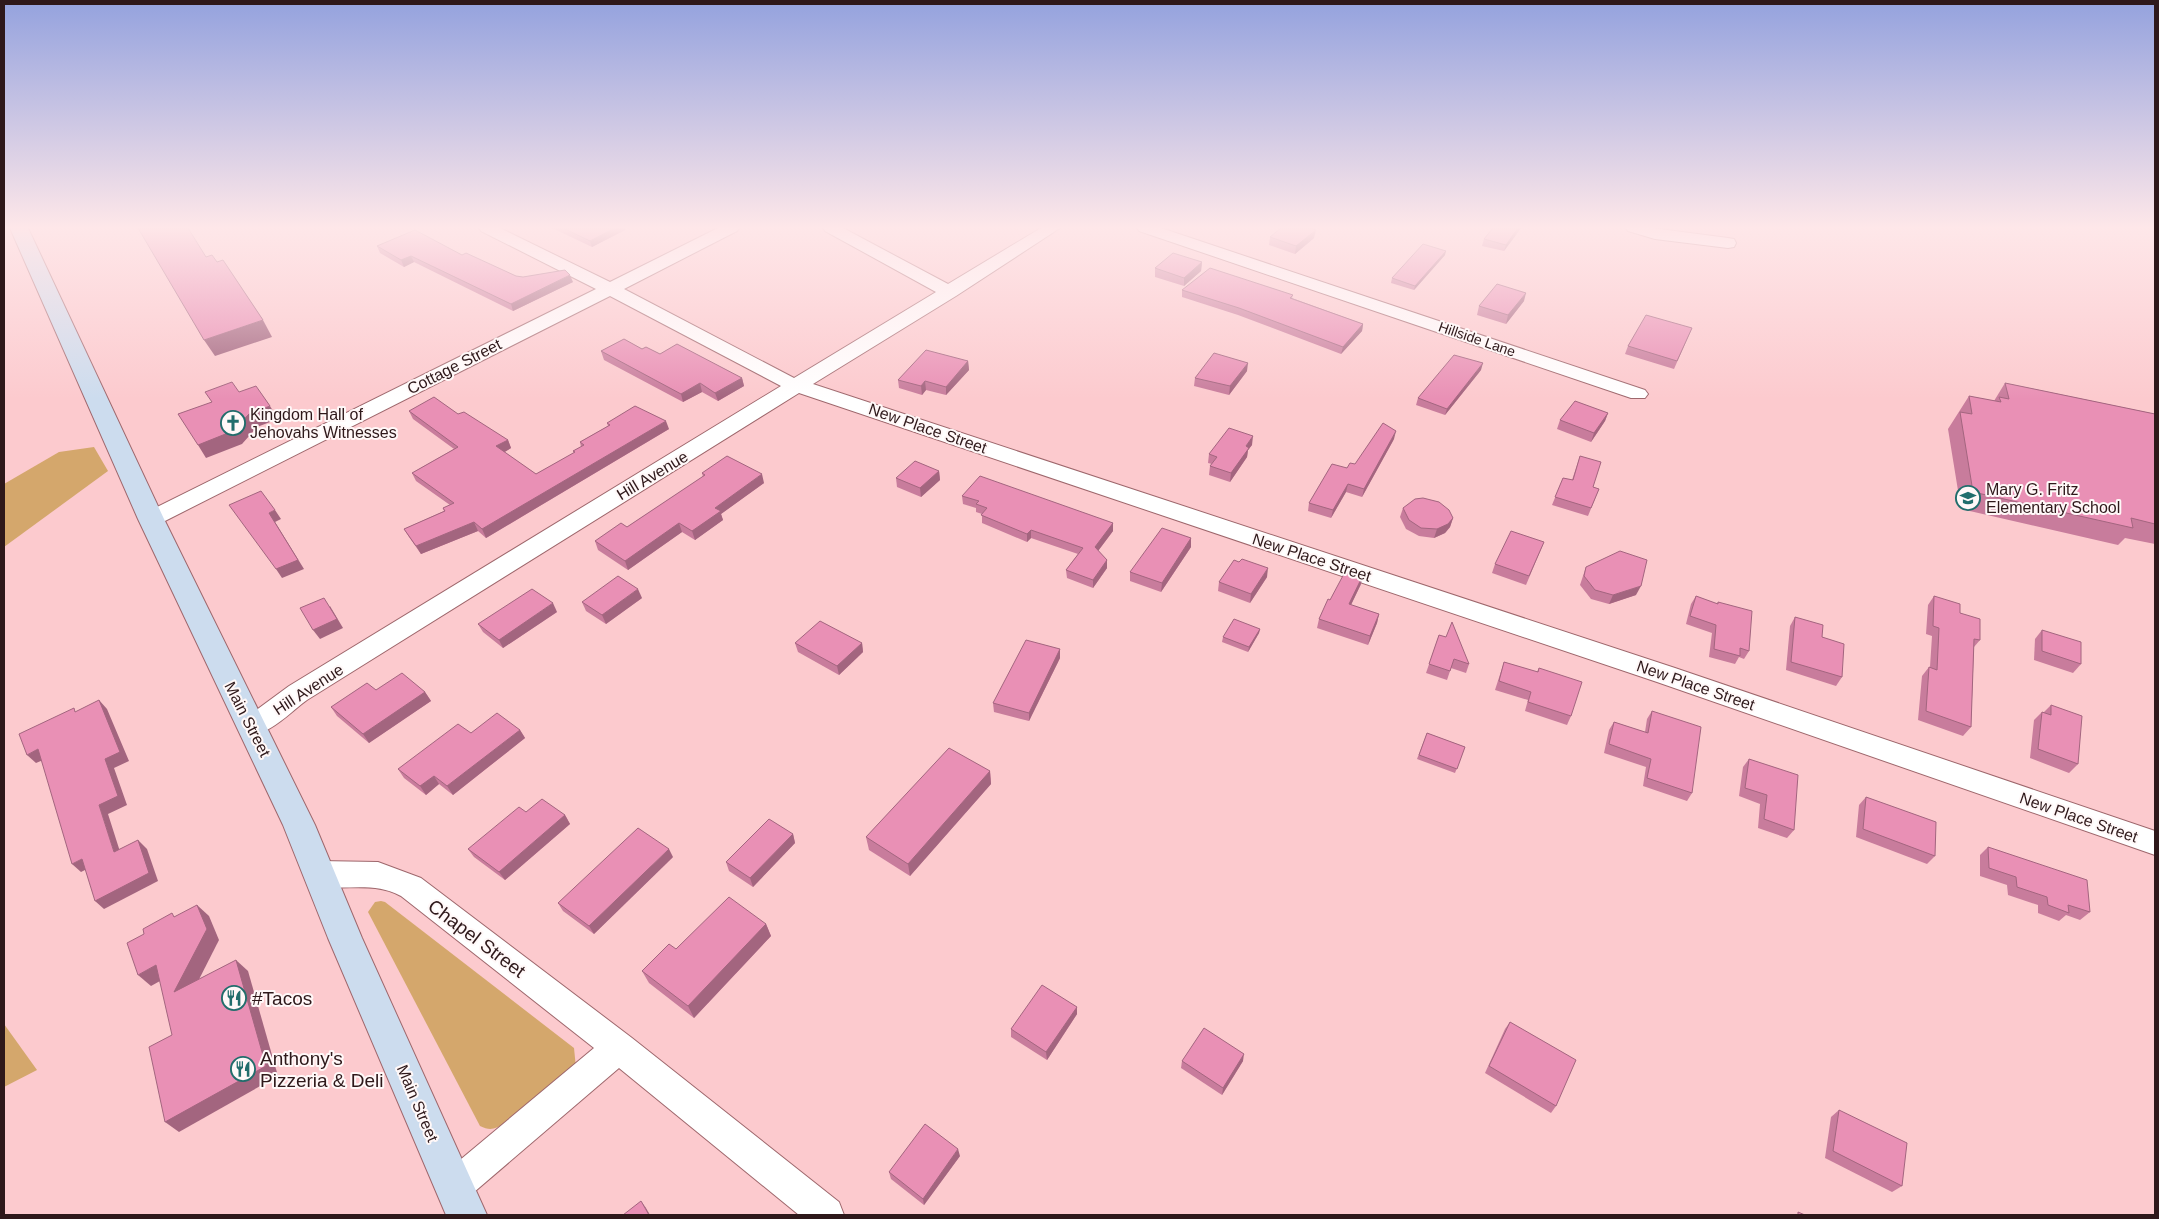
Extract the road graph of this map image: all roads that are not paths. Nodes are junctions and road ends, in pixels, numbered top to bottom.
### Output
1 (45, 285) edge
2 (603, 285) edge
3 (615, 285) edge
4 (937, 285) edge
5 (961, 285) edge
6 (1314, 285) edge
7 (609, 288) junction
8 (950, 292) junction
9 (798, 386) junction
10 (1638, 394) dead end
11 (151, 519) junction
12 (253, 726) junction
13 (2155, 843) edge
14 (319, 874) junction
15 (618, 1047) junction
16 (460, 1201) edge
17 (826, 1215) edge

1 - 11 main road, Main Street
2 - 7 street, New Place Street
3 - 7 street, Cottage Street
4 - 8 street
5 - 8 street, Hill Avenue
6 - 10 street, Hillside Lane
7 - 9 street, New Place Street
7 - 11 street, Cottage Street
8 - 9 street, Hill Avenue
9 - 12 street, Hill Avenue
9 - 13 street, New Place Street
11 - 12 main road, Main Street
12 - 14 main road, Main Street
14 - 15 street, Chapel Street
14 - 16 main road, Main Street
15 - 16 street
15 - 17 street, Chapel Street

